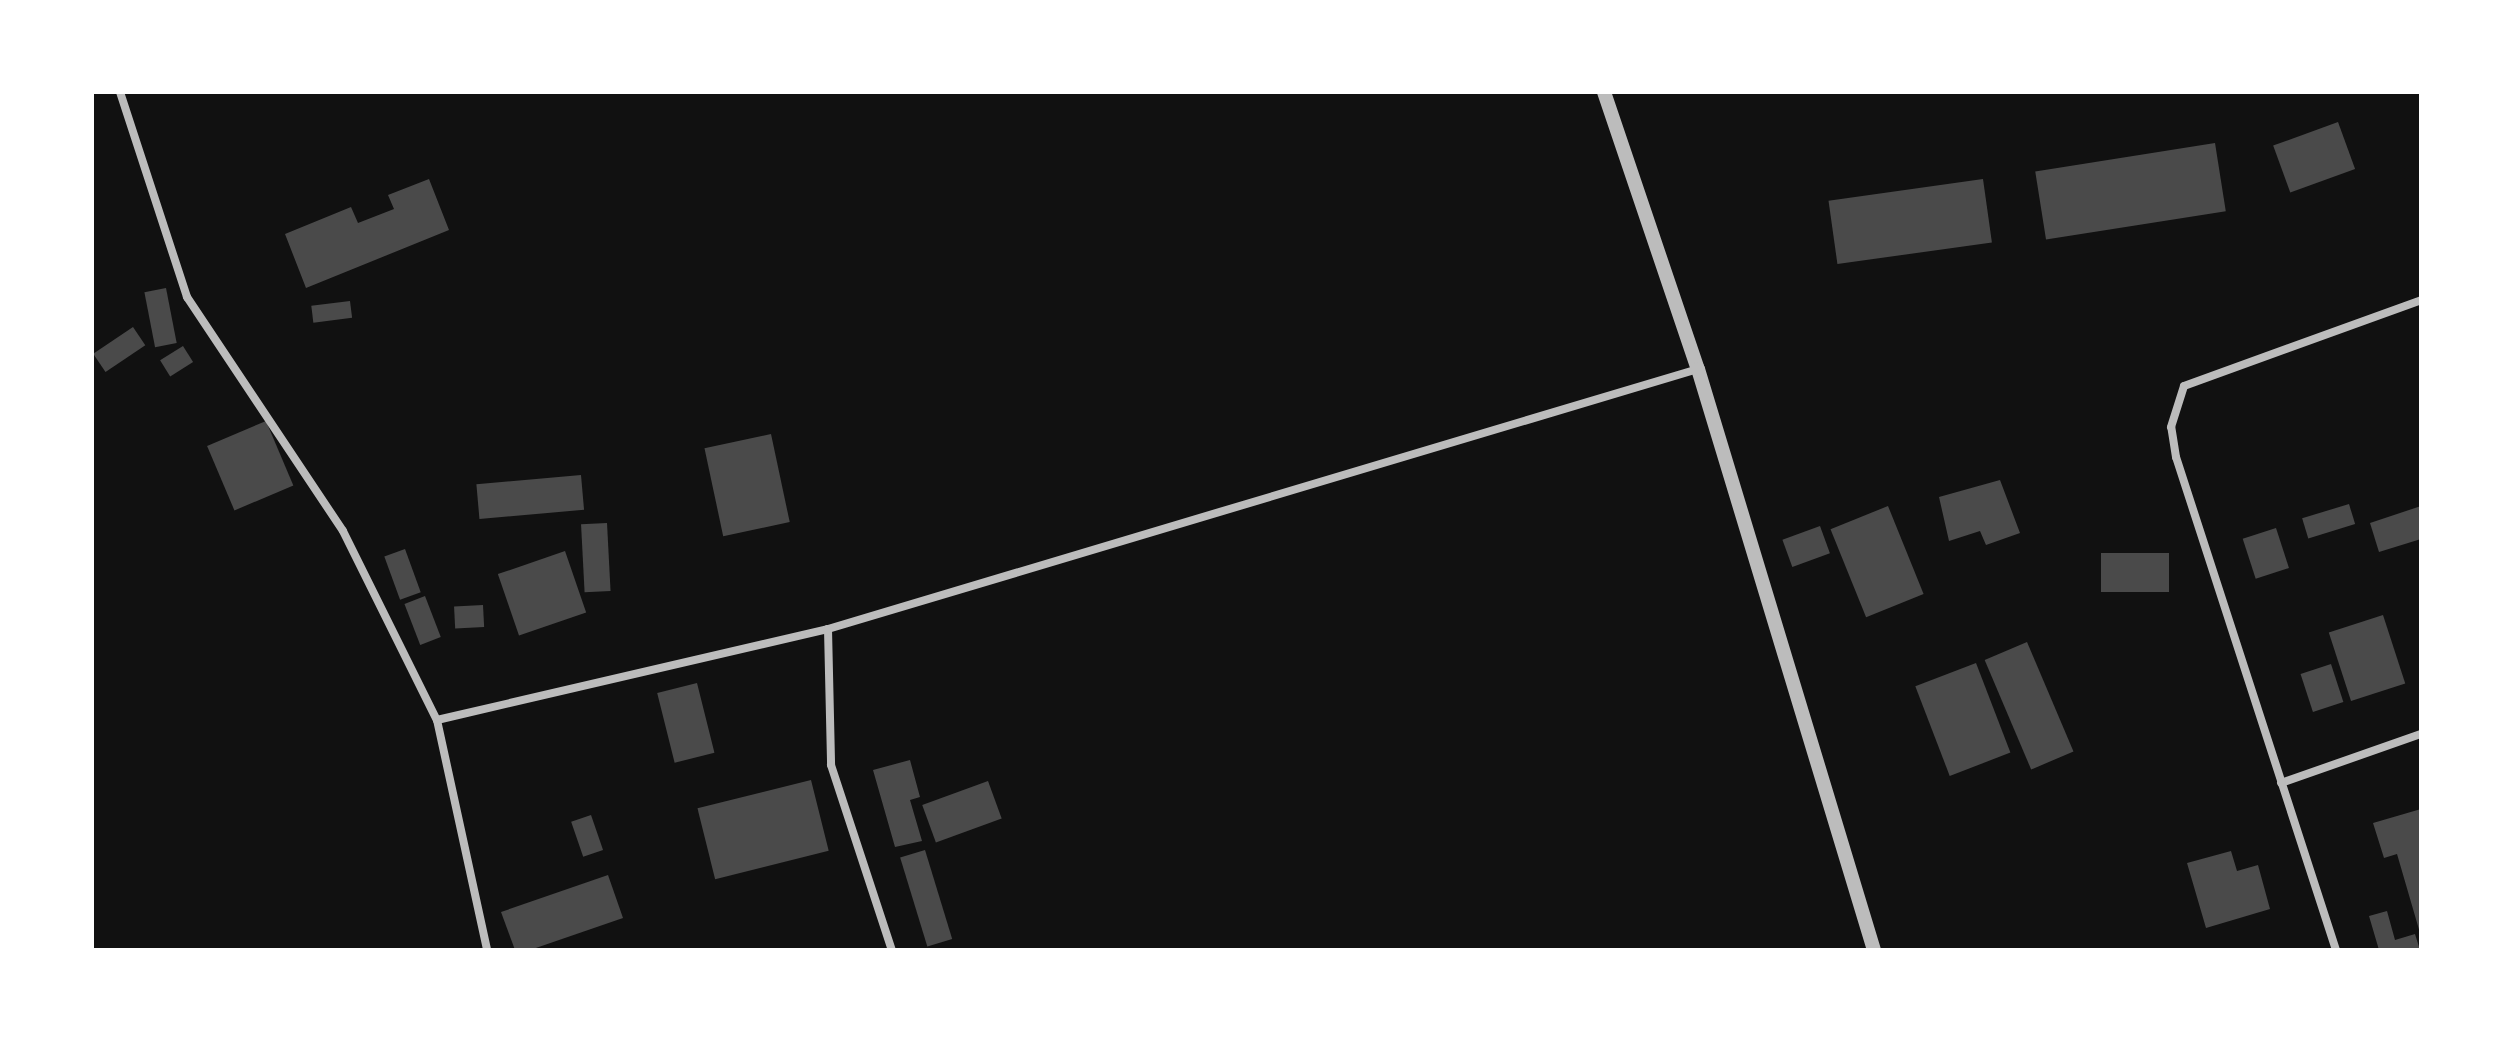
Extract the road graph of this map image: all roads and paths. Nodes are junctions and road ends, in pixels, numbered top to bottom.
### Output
1 (120, 92) edge
2 (1604, 92) edge
3 (2421, 300) edge
4 (1698, 369) junction
5 (828, 629) junction
6 (437, 720) junction
7 (2421, 734) edge
8 (2281, 783) junction
9 (487, 950) edge
10 (892, 950) edge
11 (1874, 950) edge
12 (2336, 950) edge

1 - 6 street
2 - 4 street
3 - 8 street
4 - 5 street
4 - 11 street
5 - 6 street
5 - 10 street
6 - 9 street
7 - 8 street
8 - 12 street

